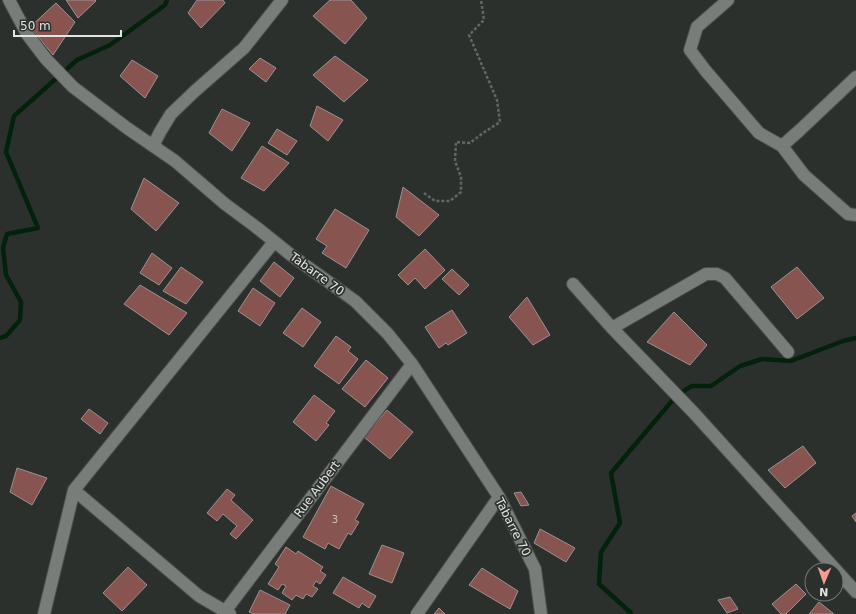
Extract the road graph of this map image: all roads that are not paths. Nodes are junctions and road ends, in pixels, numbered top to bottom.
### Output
1 (5, 0) edge
2 (9, 0) edge
3 (282, 0) edge
4 (728, 0) edge
5 (0, 3) edge
6 (856, 77) edge
7 (153, 146) junction
8 (782, 146) junction
9 (856, 215) edge
10 (274, 242) junction
11 (574, 284) dead end
12 (612, 328) junction
13 (788, 352) dead end
14 (412, 364) junction
15 (74, 490) junction
16 (499, 497) junction
17 (829, 562) edge
18 (844, 579) edge
19 (856, 592) edge
20 (226, 613) edge
21 (44, 614) edge
22 (417, 614) edge
23 (541, 614) edge

1 - 5 street
2 - 7 street, Tabarre 70
3 - 7 street
4 - 8 street
6 - 8 street
7 - 10 street, Tabarre 70
8 - 9 street
10 - 14 street, Tabarre 70
10 - 15 street
11 - 12 street
12 - 13 street
12 - 17 street
14 - 16 street, Tabarre 70
14 - 20 street, Rue Aubert
15 - 20 street
15 - 21 street
16 - 22 street
16 - 23 street, Tabarre 70
18 - 19 street

